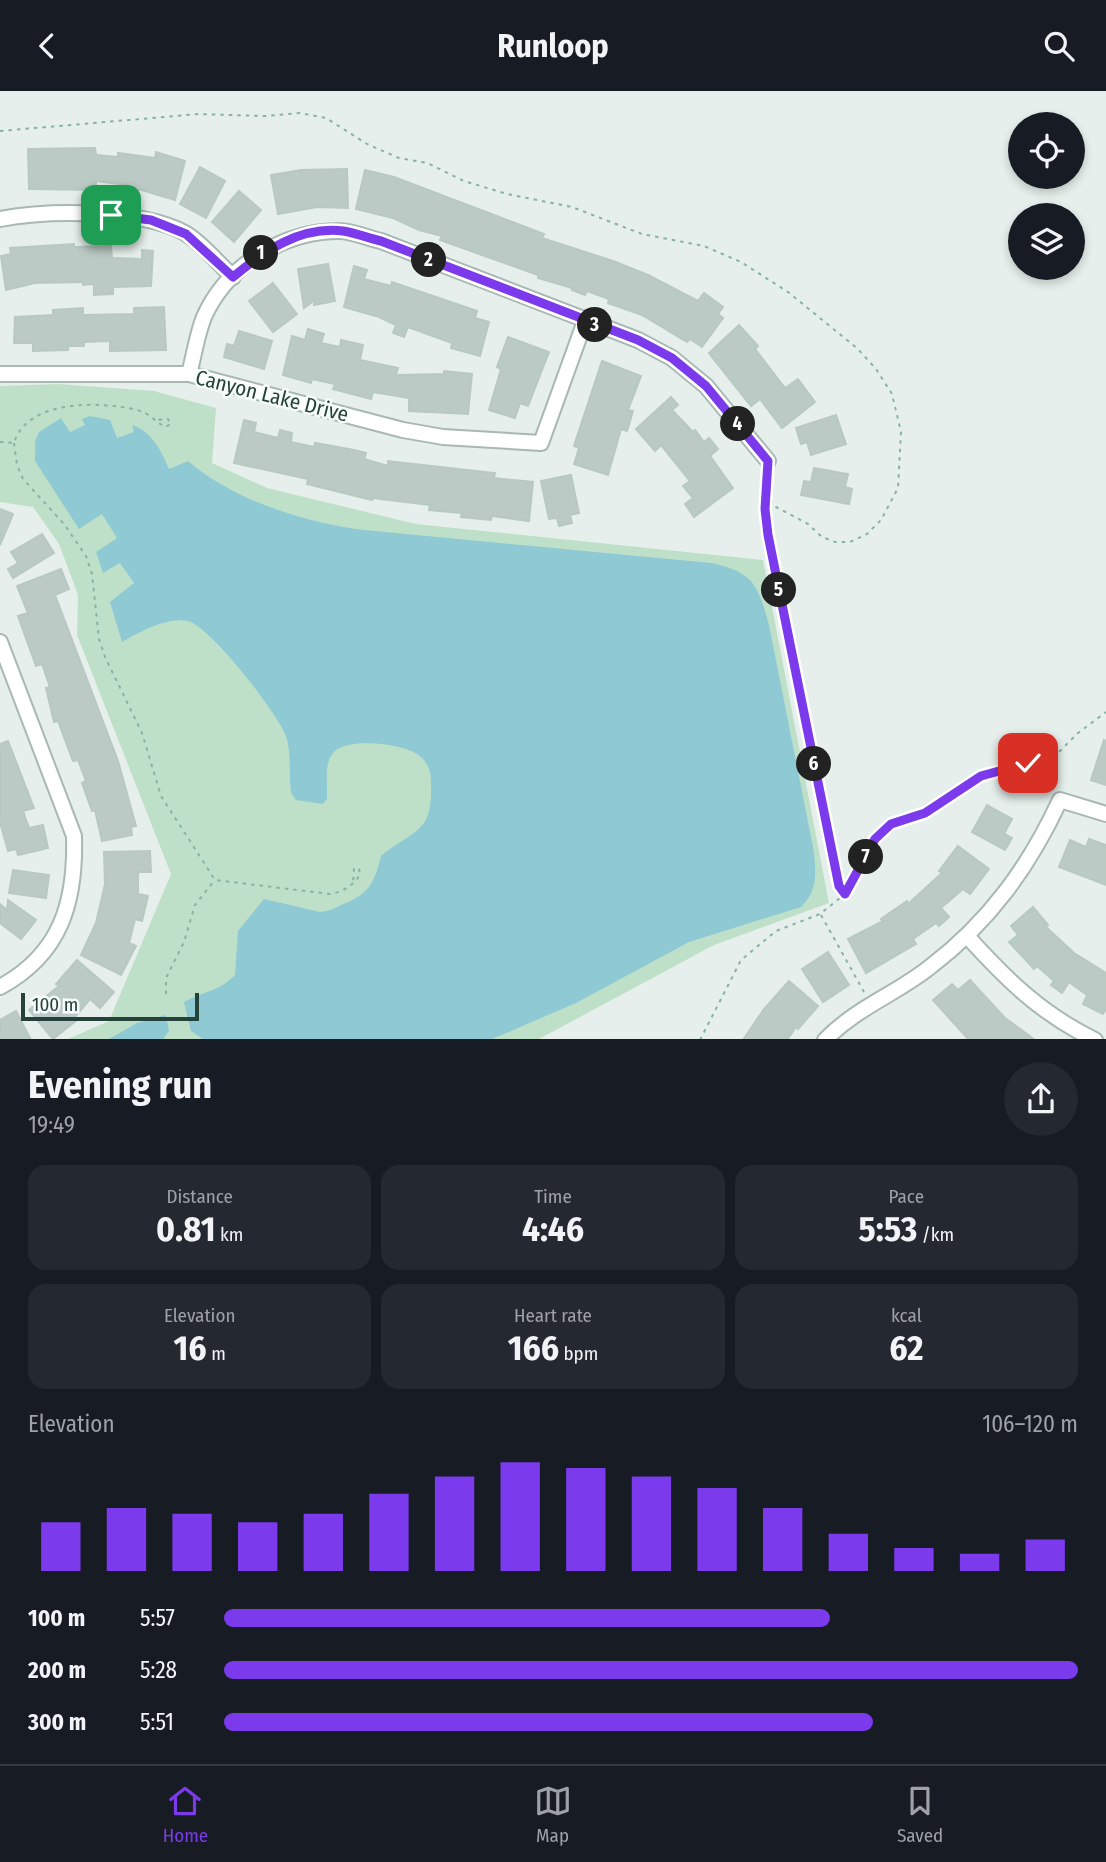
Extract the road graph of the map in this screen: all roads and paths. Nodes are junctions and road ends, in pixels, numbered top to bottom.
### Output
1 (0, 131) edge
2 (0, 219) edge
3 (233, 277) junction
4 (585, 321) junction
5 (0, 374) edge
6 (189, 374) junction
7 (157, 420) dead end
8 (0, 442) edge
9 (14, 443) junction
10 (768, 461) joint
11 (766, 495) junction
12 (0, 642) edge
13 (5, 671) edge
14 (1106, 712) edge
15 (1106, 814) edge
16 (215, 880) junction
17 (353, 883) dead end
18 (845, 894) junction
19 (820, 914) junction
20 (967, 936) junction
21 (0, 987) edge
22 (166, 994) dead end
23 (871, 1003) junction
24 (700, 1039) edge
25 (825, 1039) edge
26 (1095, 1039) edge

1 - 11 path
2 - 3 street
3 - 4 street
3 - 6 street
4 - 6 street, Canyon Lake Drive
4 - 10 street
5 - 6 street, Canyon Lake Drive
7 - 9 path
8 - 9 path
9 - 16 path
10 - 11 path
11 - 18 path
12 - 13 street
13 - 21 street
14 - 18 path
15 - 20 street
16 - 17 path
16 - 22 path
18 - 19 path
19 - 23 path
19 - 24 path
20 - 23 street
20 - 26 street
23 - 25 street

